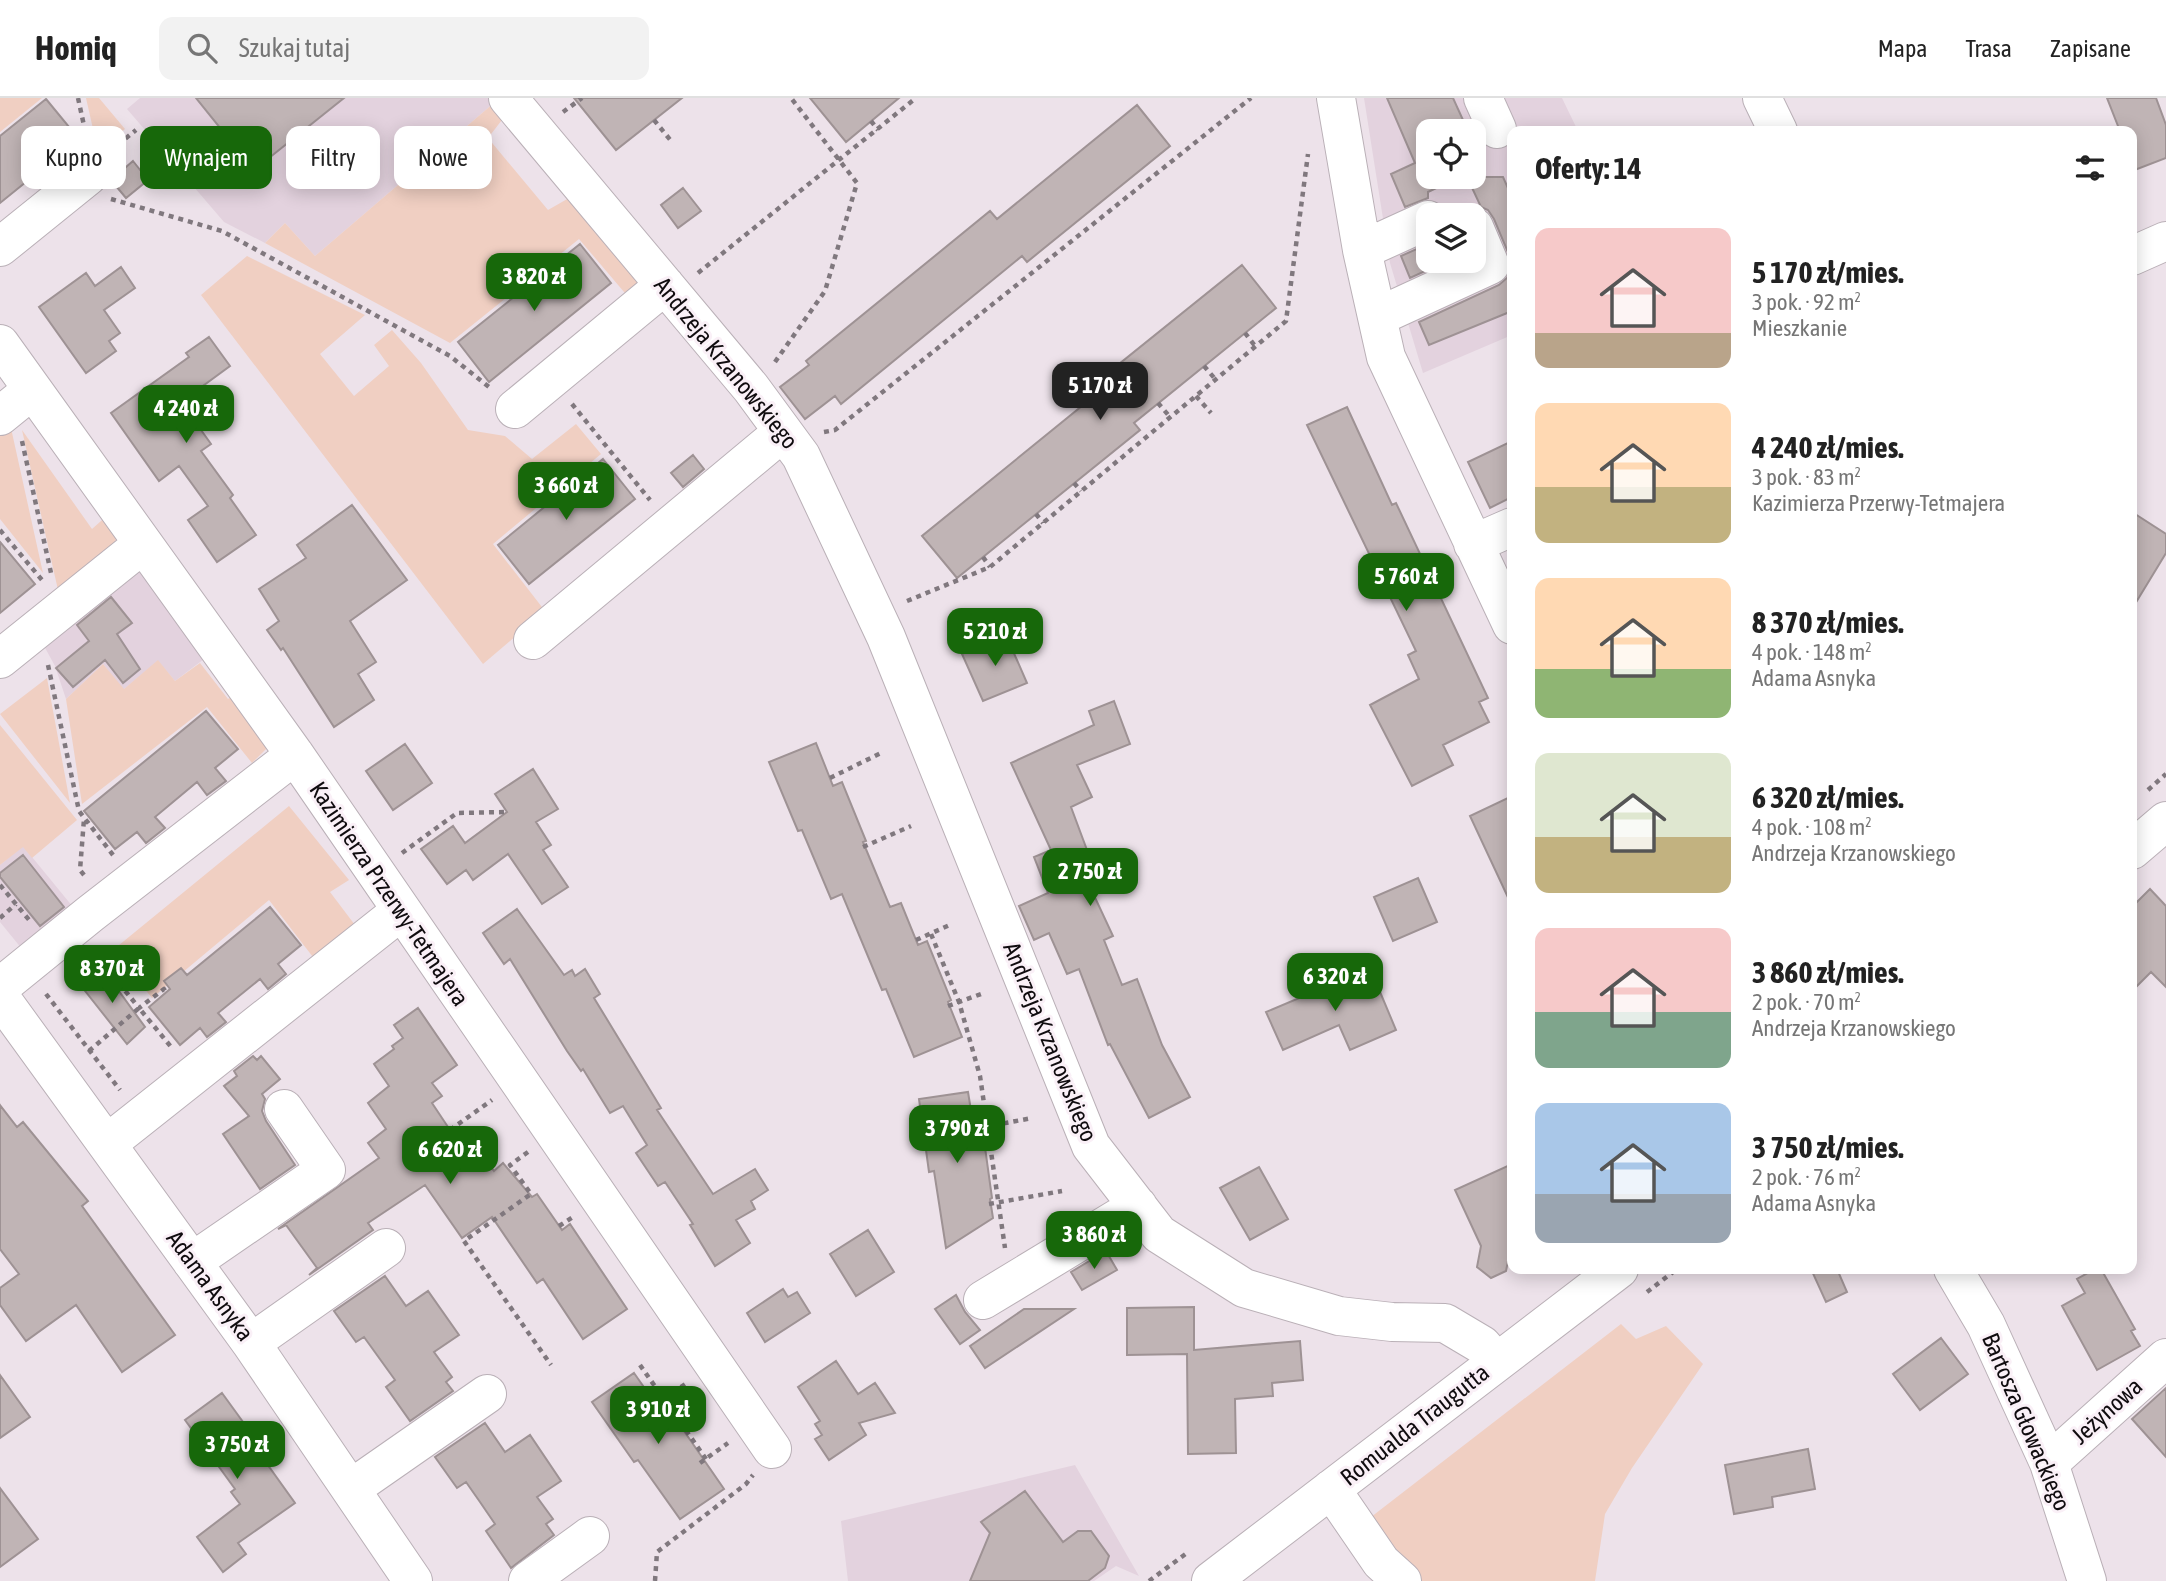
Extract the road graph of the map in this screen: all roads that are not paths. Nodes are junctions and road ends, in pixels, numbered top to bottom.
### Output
1 (508, 98) edge
2 (1336, 98) edge
3 (1762, 98) edge
4 (1776, 126) edge
5 (62, 189) edge
6 (1416, 225) edge
7 (2166, 240) edge
8 (0, 247) edge
9 (1362, 250) junction
10 (2137, 254) edge
11 (1473, 273) edge
12 (681, 280) junction
13 (1377, 317) junction
14 (0, 344) edge
15 (15, 403) edge
16 (515, 409) road end
17 (783, 432) junction
18 (1507, 529) edge
19 (143, 544) junction
20 (1473, 544) junction
21 (1507, 615) edge
22 (533, 640) dead end
23 (0, 659) edge
24 (295, 755) junction
25 (2166, 821) edge
26 (2137, 846) edge
27 (401, 911) junction
28 (0, 987) edge
29 (0, 997) edge
30 (284, 1109) dead end
31 (108, 1143) junction
32 (1138, 1206) junction
33 (386, 1248) dead end
34 (192, 1262) junction
35 (1612, 1274) edge
36 (1956, 1274) edge
37 (996, 1292) road end
38 (251, 1343) junction
39 (2166, 1359) edge
40 (1497, 1362) junction
41 (486, 1394) dead end
42 (772, 1449) road end
43 (2049, 1463) junction
44 (352, 1489) junction
45 (1331, 1489) junction
46 (590, 1536) dead end
47 (413, 1581) edge
48 (528, 1581) edge
49 (1211, 1581) edge
50 (1402, 1581) edge
51 (2087, 1581) edge

1 - 12 street, Andrzeja Krzanowskiego
2 - 9 street
3 - 4 street
5 - 8 street
6 - 9 street
7 - 10 street
9 - 13 street
11 - 13 street
12 - 16 street
12 - 17 street, Andrzeja Krzanowskiego
13 - 20 street
14 - 15 street, Kazimierza Przerwy-Tetmajera
15 - 19 street, Kazimierza Przerwy-Tetmajera
17 - 22 street
17 - 32 street, Andrzeja Krzanowskiego
18 - 20 street
19 - 23 street
19 - 24 street, Kazimierza Przerwy-Tetmajera
20 - 21 street
24 - 27 street, Kazimierza Przerwy-Tetmajera
24 - 28 street
25 - 26 street
27 - 31 street
27 - 42 street, Kazimierza Przerwy-Tetmajera
29 - 31 street, Adama Asnyka
30 - 34 street
31 - 34 street, Adama Asnyka
32 - 37 street
32 - 40 street, Andrzeja Krzanowskiego
33 - 38 street
34 - 38 street, Adama Asnyka
35 - 40 street, Romualda Traugutta
36 - 43 street, Bartosza Głowackiego
38 - 44 street, Adama Asnyka
39 - 43 street, Jeżynowa
40 - 45 street, Romualda Traugutta
41 - 44 street
43 - 51 street, Bartosza Głowackiego
44 - 47 street, Adama Asnyka
45 - 49 street, Romualda Traugutta
45 - 50 street
46 - 48 street

